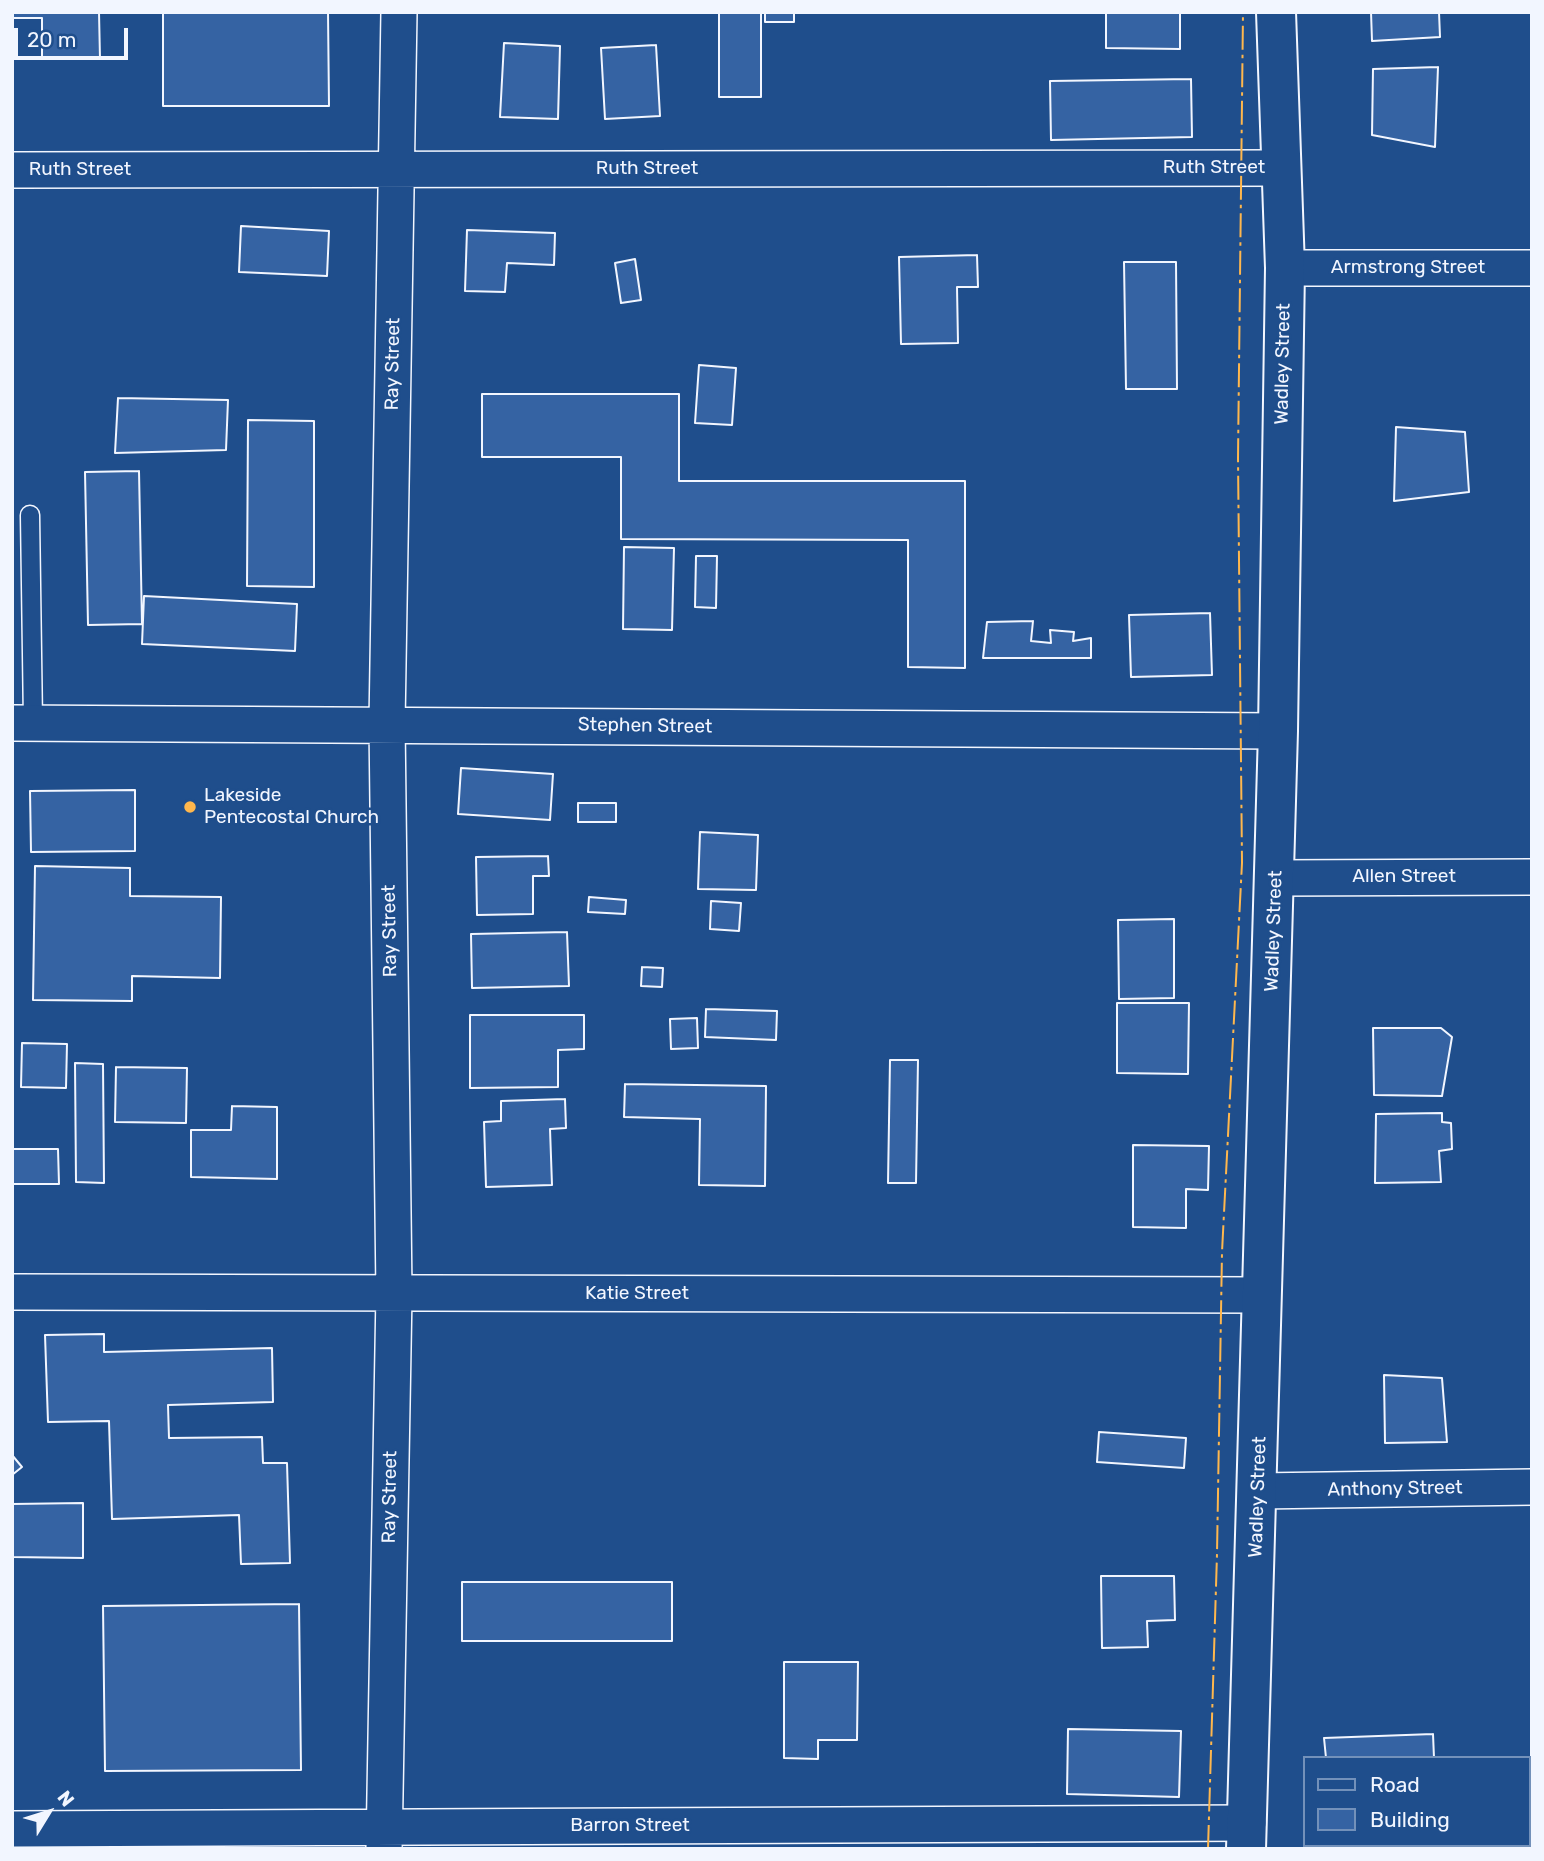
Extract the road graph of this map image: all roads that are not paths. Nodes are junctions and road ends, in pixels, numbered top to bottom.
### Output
1 (399, 12) edge
2 (1276, 12) edge
3 (1282, 167) junction
4 (12, 170) edge
5 (396, 170) junction
6 (1285, 268) junction
7 (1532, 268) edge
8 (30, 515) dead end
9 (22, 723) edge
10 (387, 723) junction
11 (1278, 731) junction
12 (1532, 877) edge
13 (1275, 878) junction
14 (12, 1292) edge
15 (394, 1293) junction
16 (1262, 1295) junction
17 (1532, 1488) edge
18 (1258, 1491) junction
19 (12, 1829) edge
20 (1247, 1836) edge
21 (384, 1838) edge

1 - 5 street, Ray Street
2 - 3 street, Wadley Street
3 - 5 street, Ruth Street
3 - 6 street, Wadley Street
4 - 5 street, Ruth Street
5 - 10 street, Ray Street
6 - 7 street, Armstrong Street
6 - 11 street, Wadley Street
8 - 9 lane
9 - 10 street, Stephen Street
10 - 11 street, Stephen Street
10 - 15 street, Ray Street
11 - 13 street, Wadley Street
12 - 13 street, Allen Street
13 - 16 street, Wadley Street
14 - 15 street, Katie Street
15 - 16 street, Katie Street
15 - 21 street, Ray Street
16 - 18 street, Wadley Street
17 - 18 street, Anthony Street
18 - 20 street, Wadley Street
19 - 21 street, Barron Street
20 - 21 street, Barron Street

